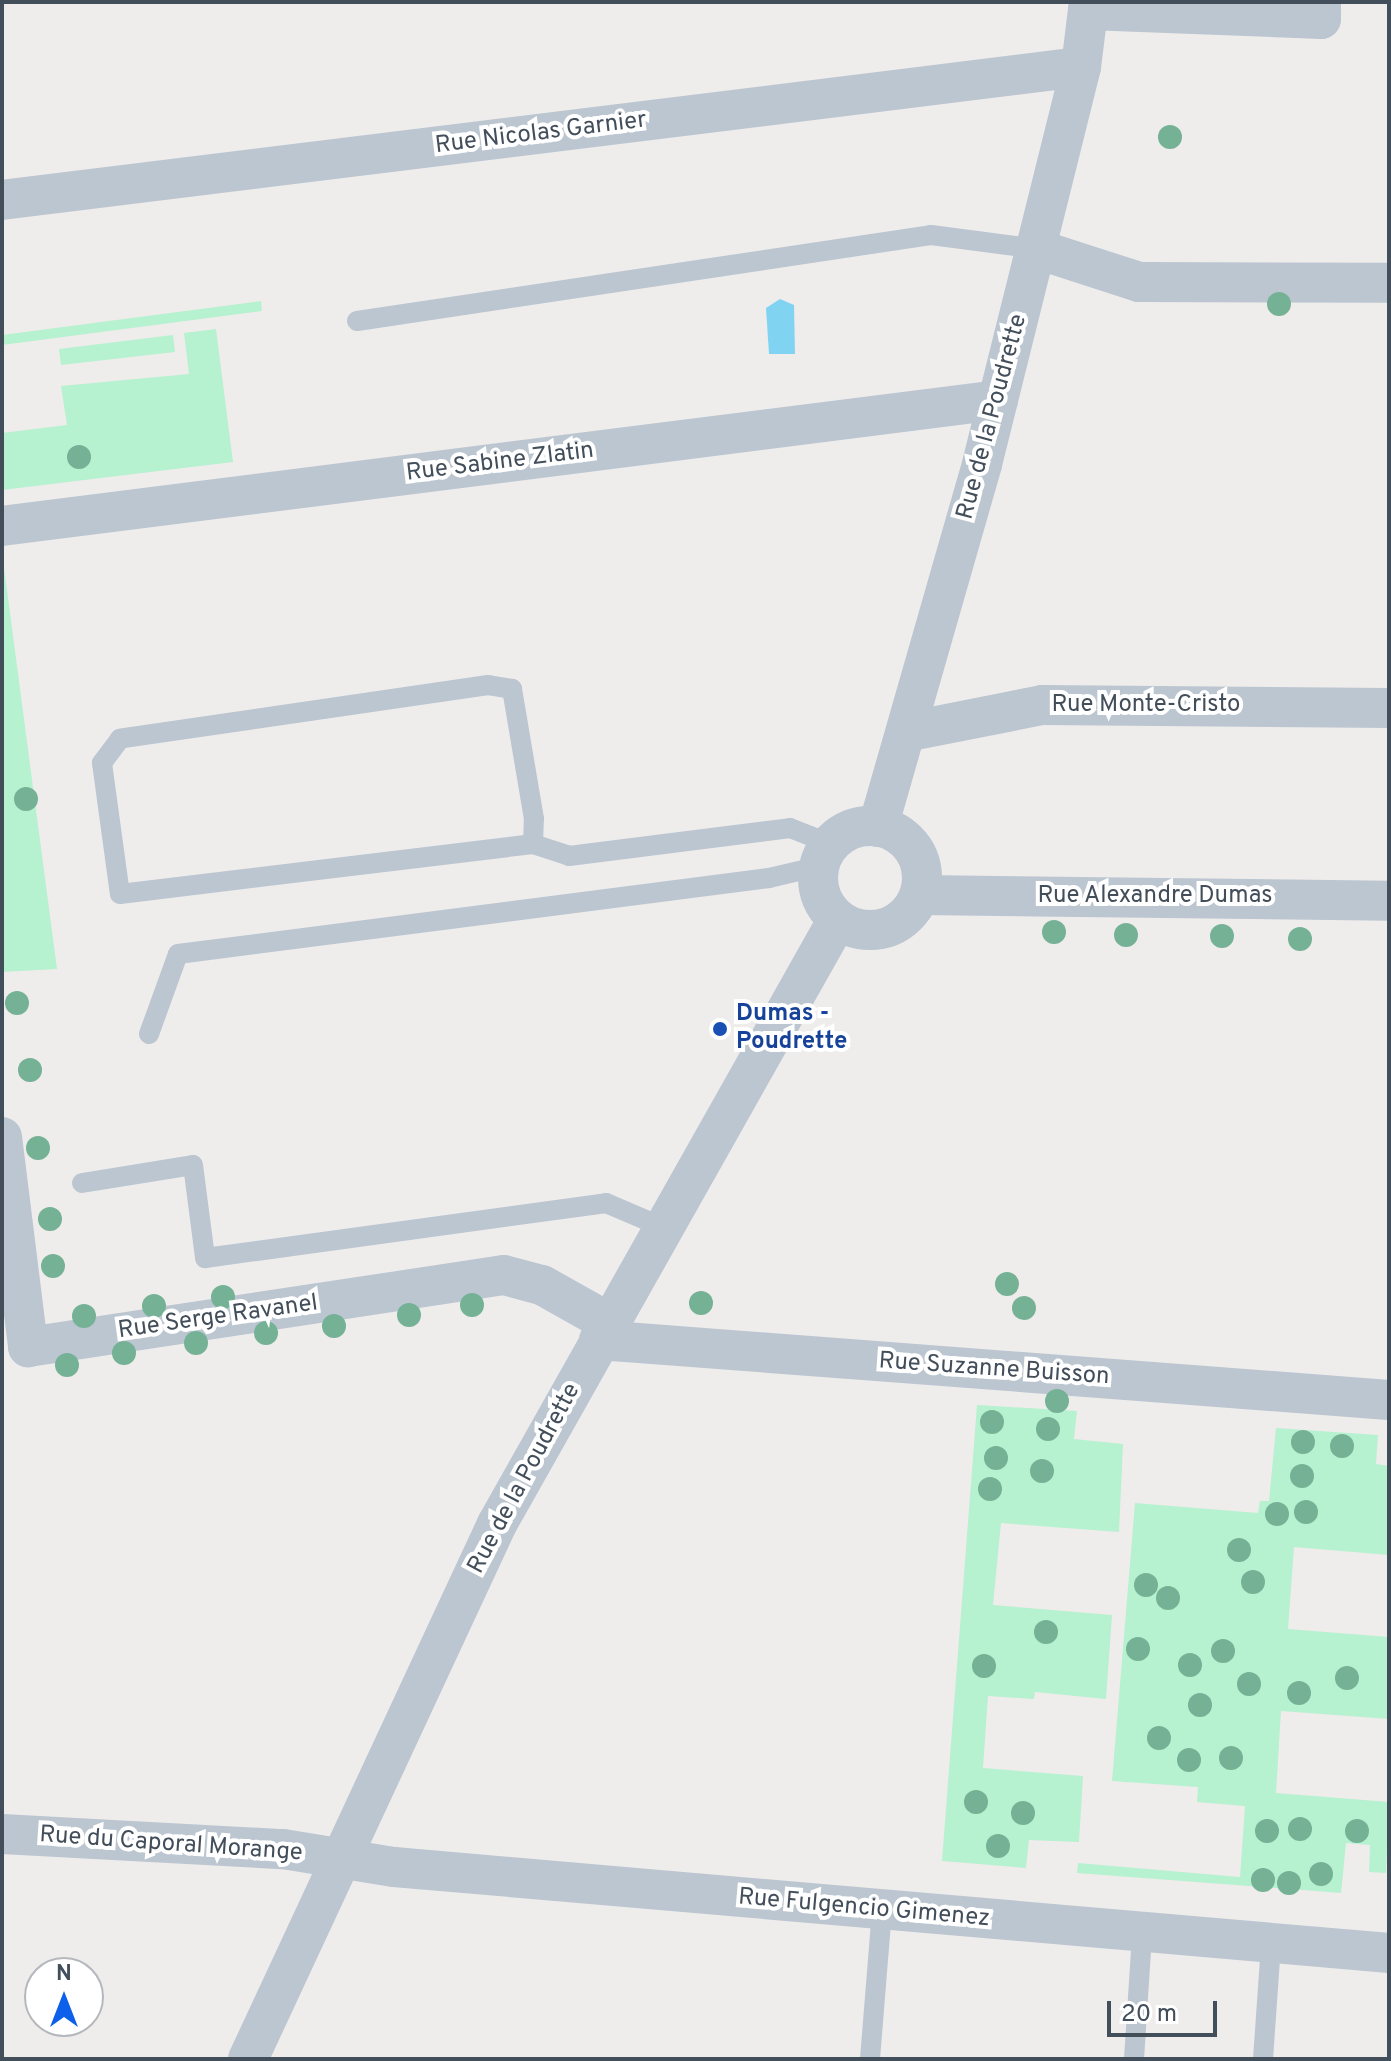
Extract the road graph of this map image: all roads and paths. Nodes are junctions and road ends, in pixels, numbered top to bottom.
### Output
1 (1321, 2) edge
2 (1089, 6) edge
3 (1081, 67) junction
4 (2, 200) edge
5 (1037, 249) junction
6 (1389, 283) edge
7 (357, 321) dead end
8 (998, 400) junction
9 (2, 526) edge
10 (1389, 708) edge
11 (906, 732) junction
12 (878, 827) junction
13 (533, 844) junction
14 (825, 855) junction
15 (920, 895) junction
16 (1389, 901) edge
17 (838, 919) junction
18 (149, 1034) dead end
19 (2, 1137) edge
20 (82, 1183) dead end
21 (660, 1226) junction
22 (604, 1331) junction
23 (1389, 1400) edge
24 (2, 1834) edge
25 (340, 1858) junction
26 (882, 1911) junction
27 (1142, 1934) junction
28 (1271, 1944) junction
29 (1389, 1953) edge
30 (248, 2059) edge
31 (870, 2059) edge
32 (1134, 2059) edge
33 (1263, 2059) edge

1 - 2 street
2 - 3 street, Rue de la Poudrette
3 - 4 street, Rue Nicolas Garnier
3 - 5 street, Rue de la Poudrette
5 - 6 street
5 - 7 lane
5 - 8 street, Rue de la Poudrette
8 - 9 street, Rue Sabine Zlatin
8 - 11 street, Rue de la Poudrette
10 - 11 street, Rue Monte-Cristo
11 - 12 street, Rue de la Poudrette
12 - 14 street
12 - 15 street
13 - 13 lane
13 - 14 lane
14 - 17 street
14 - 18 lane
15 - 16 street, Rue Alexandre Dumas
15 - 17 street
17 - 21 street, Rue de la Poudrette
19 - 22 street, Rue Serge Ravanel
20 - 21 lane
21 - 22 street, Rue de la Poudrette
22 - 23 street, Rue Suzanne Buisson
22 - 25 street, Rue de la Poudrette
24 - 25 street, Rue du Caporal Morange
25 - 26 street, Rue Fulgencio Gimenez
25 - 30 street, Rue de la Poudrette
26 - 27 street, Rue Fulgencio Gimenez
26 - 31 lane
27 - 28 street, Rue Fulgencio Gimenez
27 - 32 lane
28 - 29 street, Rue Fulgencio Gimenez
28 - 33 lane

